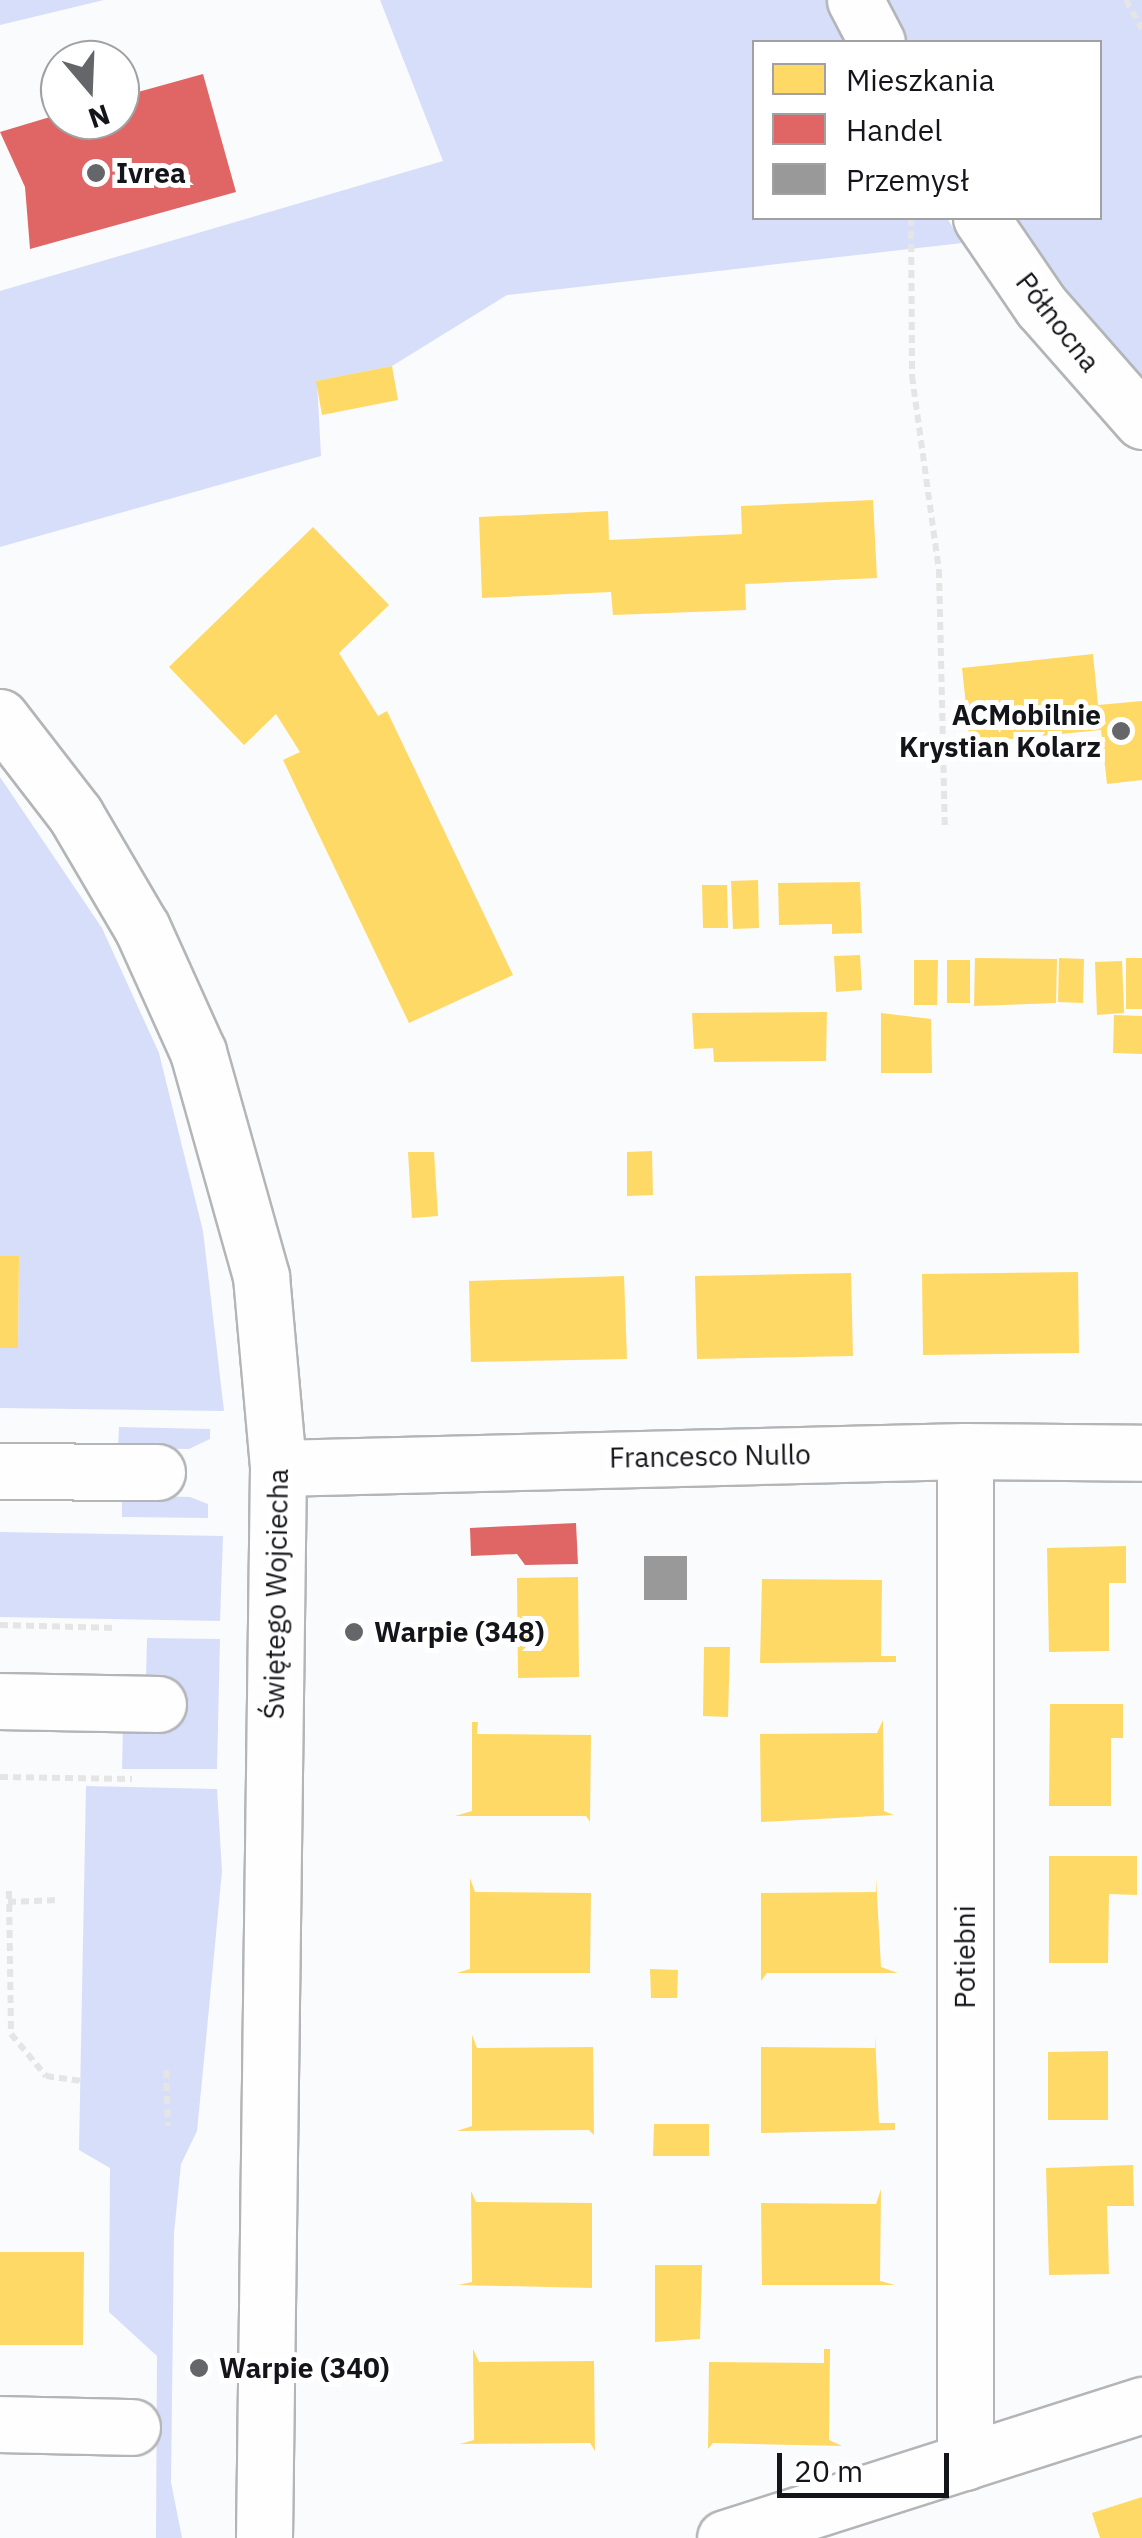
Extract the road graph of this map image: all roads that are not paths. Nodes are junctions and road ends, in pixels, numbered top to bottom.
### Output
1 (855, 0) edge
2 (876, 40) edge
3 (982, 220) edge
4 (1142, 421) edge
5 (0, 716) edge
6 (964, 1451) junction
7 (1142, 1453) edge
8 (278, 1468) junction
9 (0, 1470) edge
10 (156, 1472) dead end
11 (0, 1700) edge
12 (158, 1704) dead end
13 (1142, 2405) edge
14 (0, 2424) edge
15 (132, 2427) dead end
16 (965, 2462) junction
17 (264, 2538) edge
18 (725, 2538) edge

1 - 2 street
3 - 4 street, Północna
5 - 8 street, Świętego Wojciecha
6 - 7 street, Francesco Nullo
6 - 8 street, Francesco Nullo
6 - 16 street, Potiebni
8 - 17 street, Świętego Wojciecha
9 - 10 street
11 - 12 street
13 - 16 street
14 - 15 street
16 - 18 street

